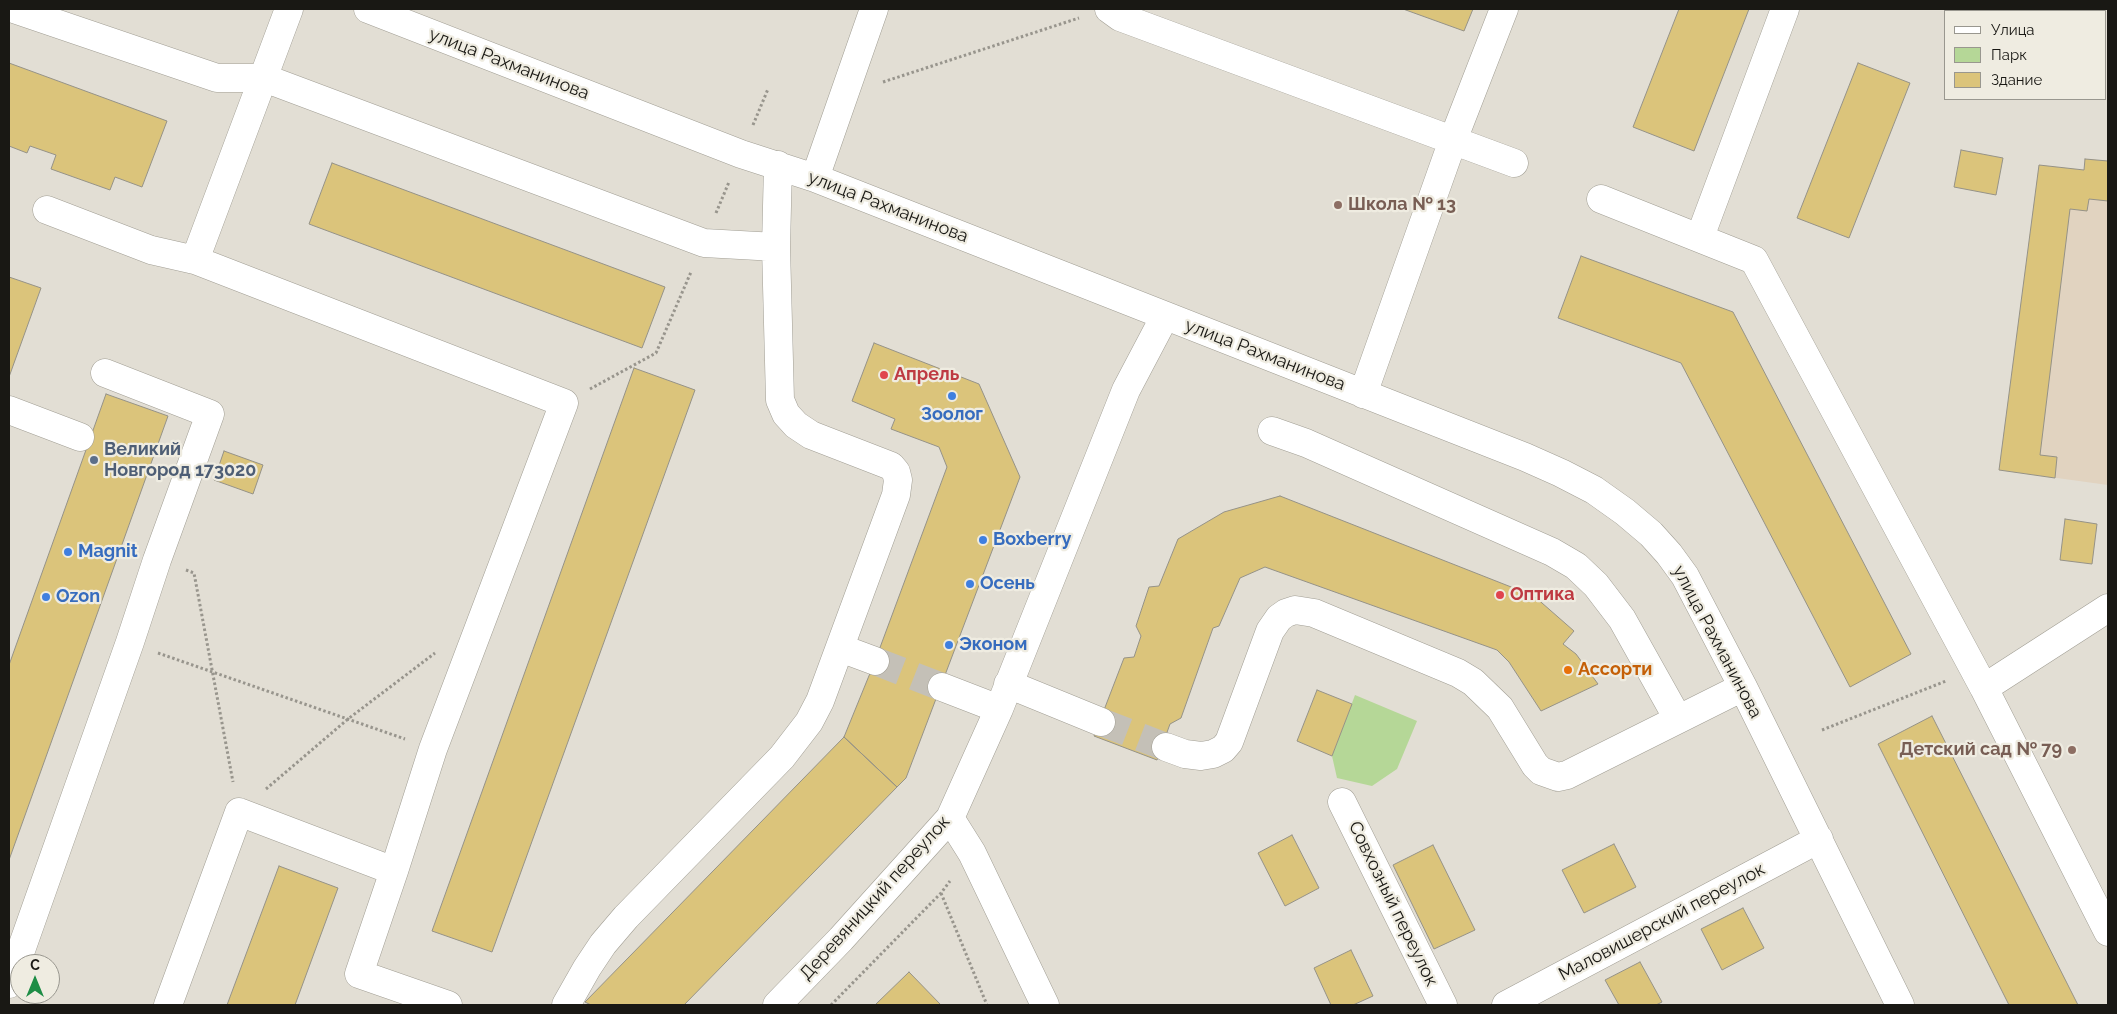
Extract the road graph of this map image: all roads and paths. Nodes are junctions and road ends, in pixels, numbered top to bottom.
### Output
1 (14, 9) edge
2 (289, 9) edge
3 (368, 9) edge
4 (874, 9) edge
5 (1504, 9) edge
6 (1785, 9) edge
7 (1098, 12) edge
8 (264, 78) junction
9 (880, 83) dead end
10 (1453, 140) junction
11 (1514, 162) dead end
12 (778, 165) junction
13 (815, 178) junction
14 (1601, 199) dead end
15 (47, 210) dead end
16 (1700, 236) junction
17 (776, 247) junction
18 (195, 260) junction
19 (1164, 316) junction
20 (105, 373) dead end
21 (1363, 394) junction
22 (9, 410) edge
23 (1272, 431) dead end
24 (80, 437) dead end
25 (157, 560) junction
26 (2108, 608) edge
27 (130, 642) junction
28 (840, 648) junction
29 (439, 650) dead end
30 (875, 661) tunnel mouth
31 (212, 673) junction
32 (1979, 679) junction
33 (942, 687) tunnel mouth
34 (1743, 687) junction
35 (1004, 696) junction
36 (348, 719) junction
37 (1678, 719) junction
38 (1101, 722) tunnel mouth
39 (1822, 730) dead end
40 (1166, 747) tunnel mouth
41 (433, 749) junction
42 (1342, 802) dead end
43 (239, 812) junction
44 (950, 818) junction
45 (1819, 839) junction
46 (972, 853) junction
47 (394, 871) junction
48 (941, 893) junction
49 (2108, 932) edge
50 (9, 984) edge
51 (402, 998) edge
52 (168, 1005) edge
53 (448, 1005) edge
54 (566, 1005) edge
55 (777, 1005) edge
56 (831, 1005) edge
57 (987, 1005) edge
58 (1045, 1005) edge
59 (1443, 1005) edge
60 (1506, 1005) edge
61 (1900, 1005) edge

1 - 8 street
2 - 8 street
3 - 12 street, улица Рахманинова
4 - 13 street
5 - 10 street
6 - 16 street
7 - 9 path
7 - 10 street
8 - 17 street
8 - 18 street
10 - 11 street
10 - 21 street
12 - 13 street, улица Рахманинова
12 - 17 street
13 - 19 street, улица Рахманинова
14 - 16 street
15 - 18 street
16 - 32 street
17 - 28 street
18 - 41 street
19 - 21 street, улица Рахманинова
19 - 35 street, Деревяницкий переулок
20 - 25 street
21 - 34 street, улица Рахманинова
22 - 24 street
23 - 37 street
25 - 27 street
25 - 31 path
26 - 32 street
27 - 31 path
27 - 50 street
28 - 30 street
28 - 54 street
29 - 36 path
31 - 36 path
31 - 43 path
32 - 39 path
32 - 49 street
33 - 35 street
34 - 37 street
34 - 45 street, улица Рахманинова
35 - 38 street
35 - 44 street, Деревяницкий переулок
36 - 41 path
36 - 43 path
37 - 40 street
41 - 47 street
42 - 59 street, Совхозный переулок
43 - 47 street
43 - 52 street
44 - 46 street
44 - 55 street, Деревяницкий переулок
45 - 60 street, Маловишерский переулок
45 - 61 street, улица Рахманинова
46 - 48 path
46 - 58 street
47 - 51 street
48 - 56 path
48 - 57 path
51 - 53 street

